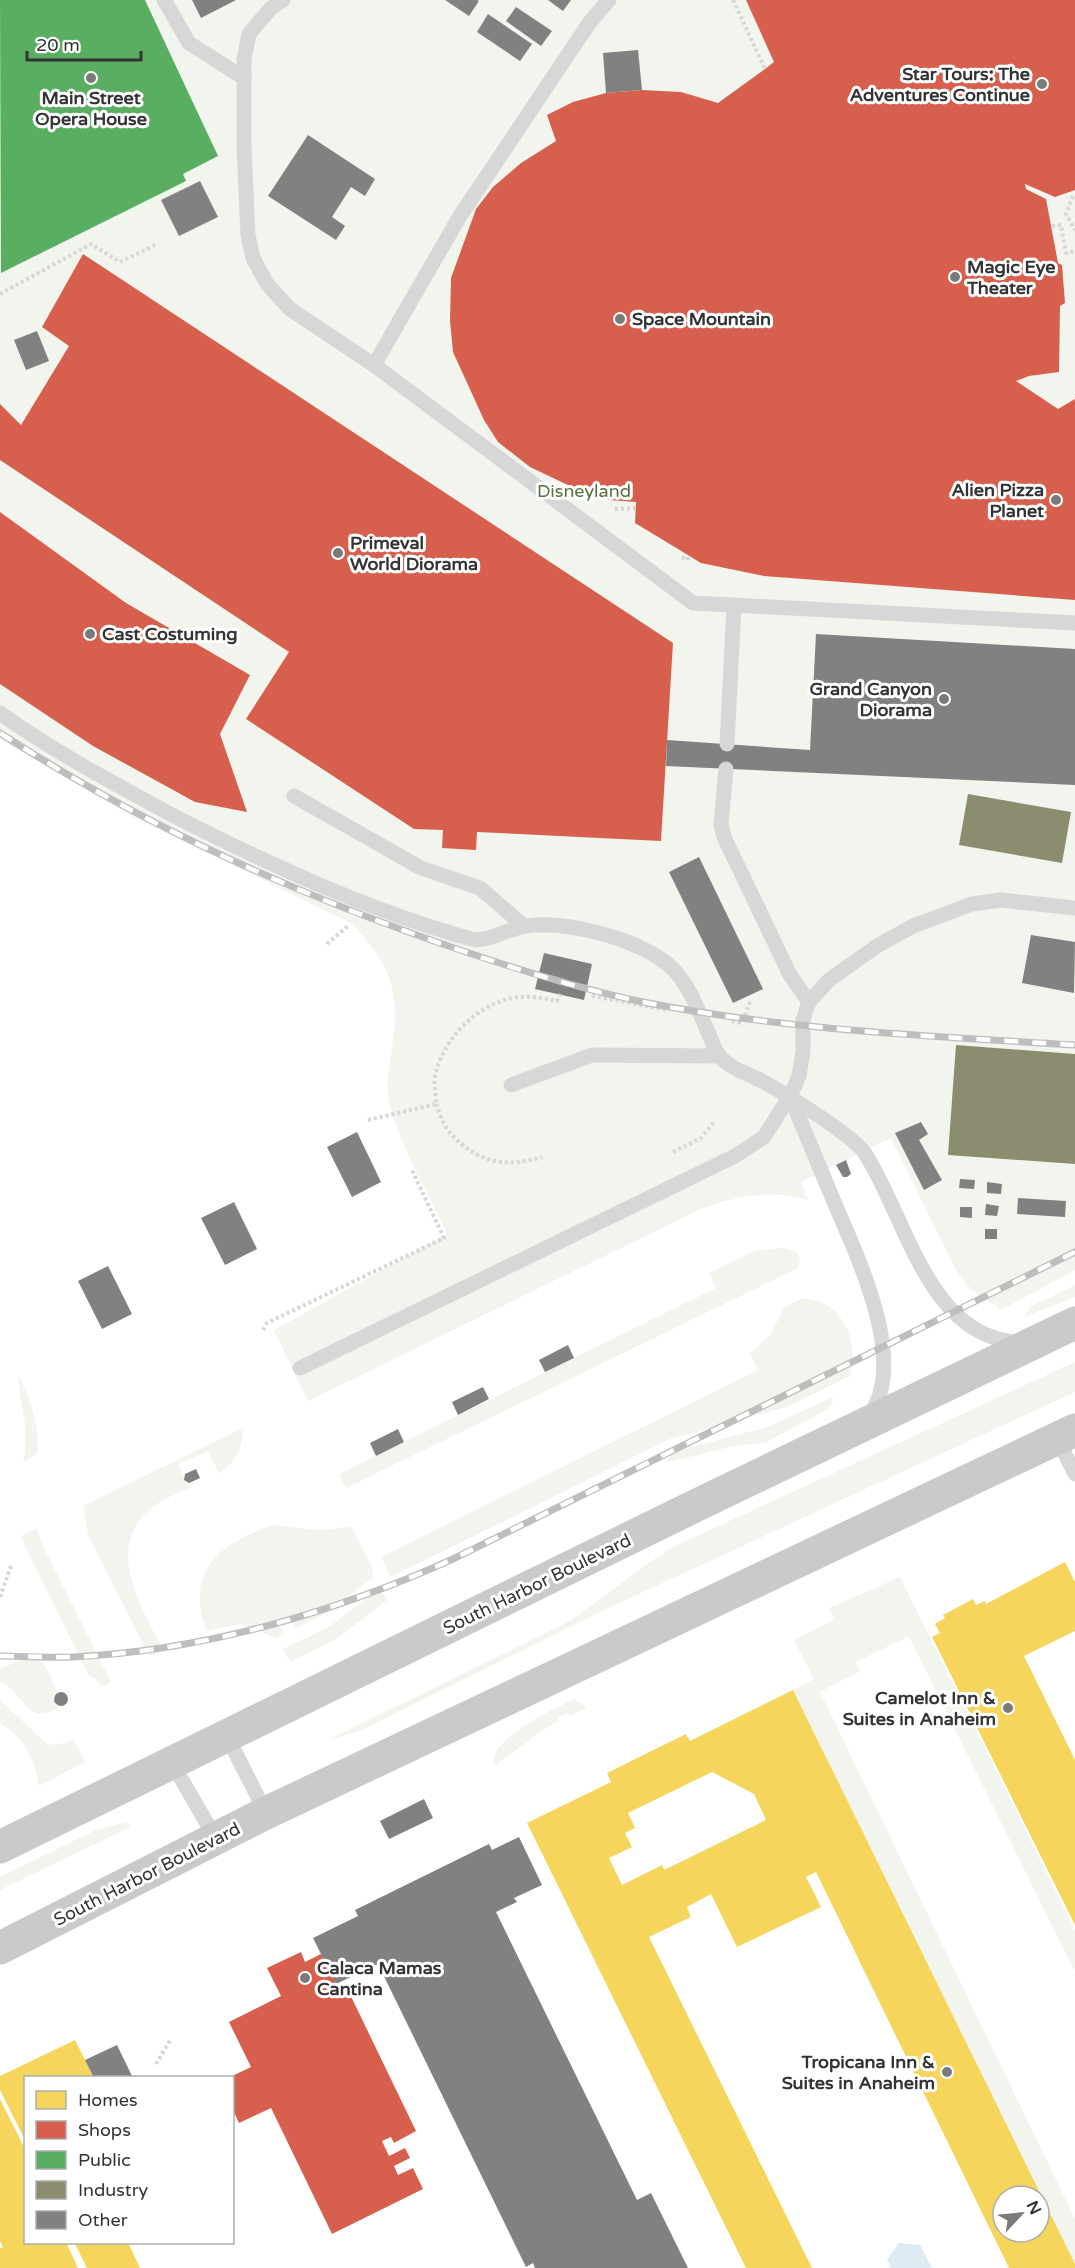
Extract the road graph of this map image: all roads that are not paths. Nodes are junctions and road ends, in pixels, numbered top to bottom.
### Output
1 (164, 0) edge
2 (282, 0) edge
3 (609, 0) edge
4 (244, 78) junction
5 (374, 365) junction
6 (734, 605) junction
7 (1075, 623) edge
8 (0, 713) edge
9 (728, 744) dead end
10 (726, 769) dead end
11 (294, 796) dead end
12 (1075, 908) edge
13 (524, 926) junction
14 (809, 1002) junction
15 (719, 1056) junction
16 (511, 1085) dead end
17 (790, 1096) junction
18 (1075, 1323) edge
19 (1034, 1343) junction
20 (300, 1368) dead end
21 (861, 1425) junction
22 (1066, 1434) edge
23 (1075, 1474) edge
24 (227, 1736) junction
25 (172, 1762) junction
26 (266, 1814) junction
27 (216, 1839) junction
28 (0, 1846) edge
29 (0, 1948) edge

1 - 4 lane
2 - 4 lane
3 - 5 lane
4 - 5 lane
5 - 6 lane
6 - 7 lane
6 - 9 lane
8 - 13 lane
10 - 14 lane
11 - 13 lane
12 - 14 lane
13 - 15 lane
14 - 17 lane
15 - 16 lane
15 - 17 lane
17 - 19 lane
17 - 20 lane
17 - 21 lane
18 - 19 main road, South Harbor Boulevard
19 - 21 main road, South Harbor Boulevard
21 - 24 main road, South Harbor Boulevard
22 - 23 lane
22 - 26 main road, South Harbor Boulevard
24 - 25 main road, South Harbor Boulevard
24 - 26 lane
25 - 27 lane
25 - 28 main road, South Harbor Boulevard
26 - 27 main road, South Harbor Boulevard
27 - 29 main road, South Harbor Boulevard

